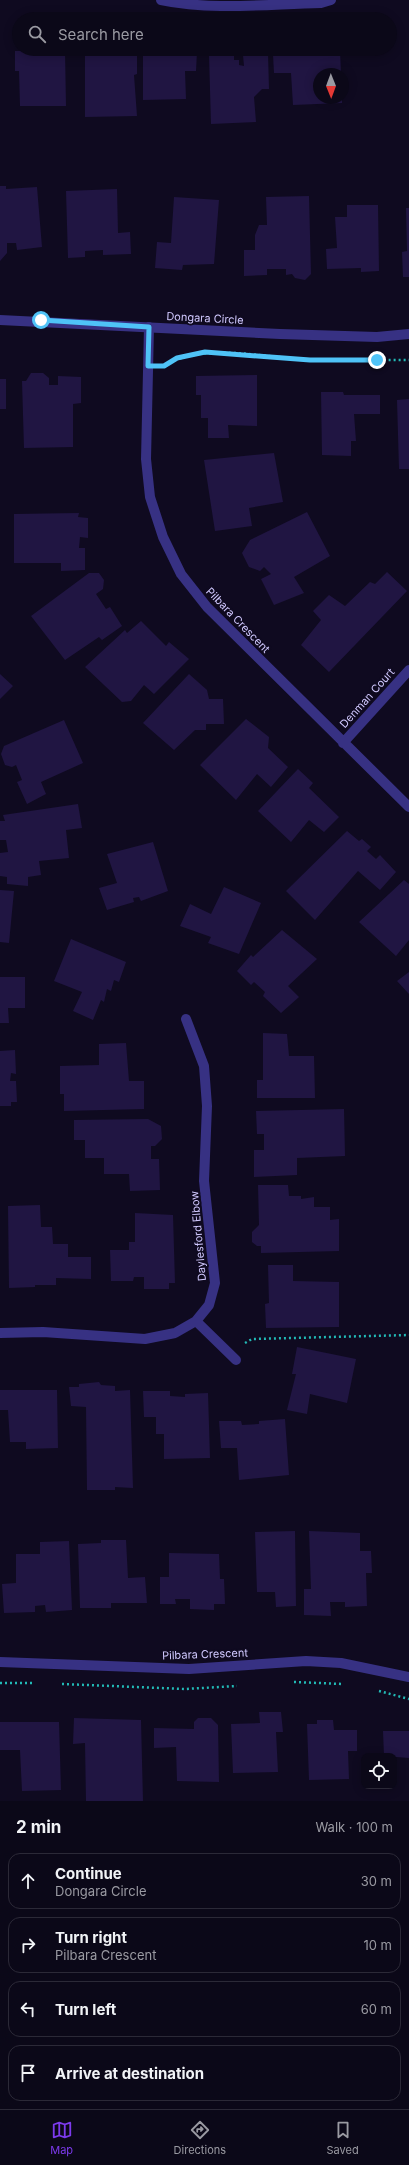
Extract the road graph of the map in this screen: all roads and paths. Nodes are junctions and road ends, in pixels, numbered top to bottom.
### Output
1 (161, 0) edge
2 (331, 0) edge
3 (0, 320) edge
4 (149, 327) junction
5 (409, 334) edge
6 (409, 360) edge
7 (148, 366) junction
8 (409, 670) edge
9 (343, 743) junction
10 (409, 808) edge
11 (186, 1019) dead end
12 (196, 1321) junction
13 (0, 1334) edge
14 (409, 1335) edge
15 (236, 1360) joint
16 (0, 1662) edge
17 (409, 1678) edge

1 - 2 street
3 - 4 street, Dongara Circle
4 - 5 street, Dongara Circle
4 - 7 street, Pilbara Crescent
6 - 7 path
7 - 9 street, Pilbara Crescent
8 - 9 street, Denman Court
9 - 10 street, Pilbara Crescent
11 - 12 street, Daylesford Elbow
12 - 13 street, Daylesford Elbow
12 - 15 street
14 - 15 path
16 - 17 street, Pilbara Crescent

